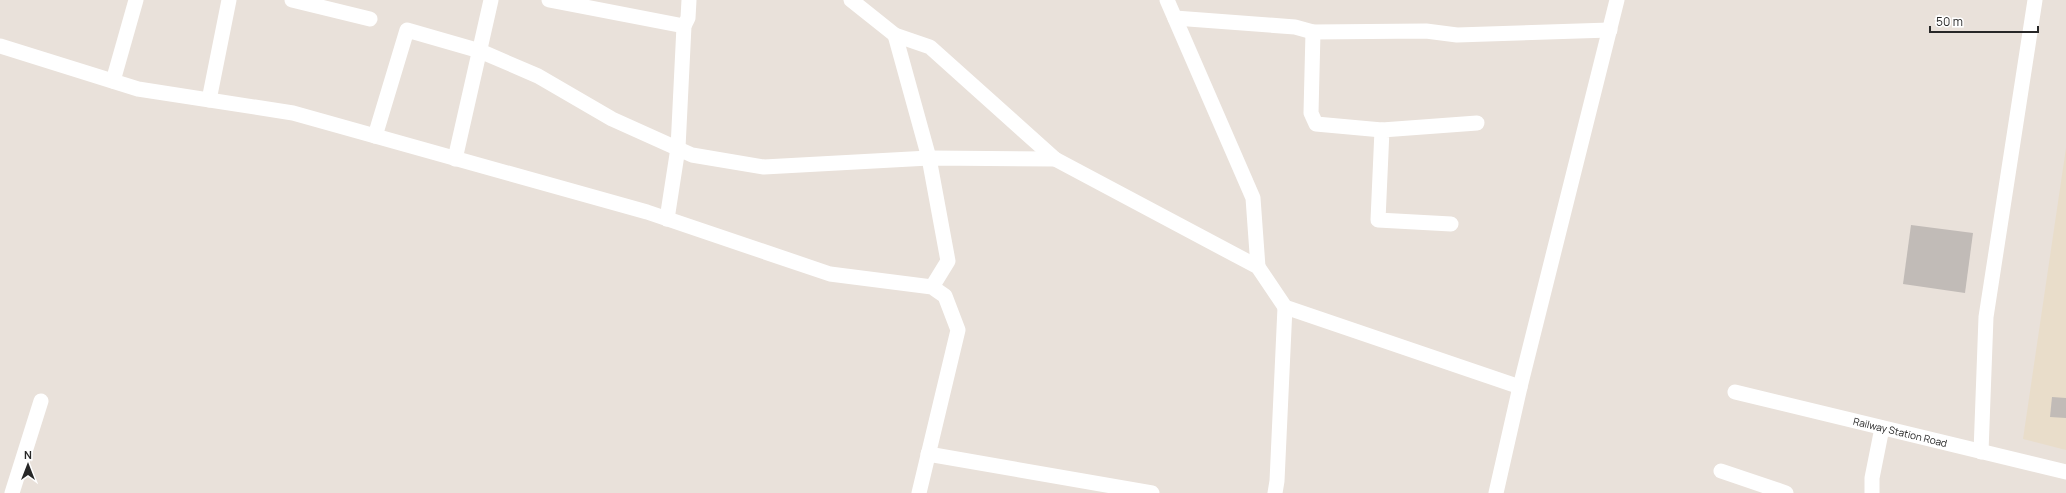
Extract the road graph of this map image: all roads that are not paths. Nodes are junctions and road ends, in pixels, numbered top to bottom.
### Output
1 (136, 0) edge
2 (229, 0) edge
3 (292, 0) edge
4 (491, 0) edge
5 (549, 0) edge
6 (690, 0) edge
7 (851, 0) edge
8 (1167, 0) edge
9 (1617, 0) edge
10 (2035, 0) edge
11 (1175, 18) junction
12 (370, 19) dead end
13 (684, 26) junction
14 (1610, 30) junction
15 (1313, 32) junction
16 (895, 35) junction
17 (0, 46) edge
18 (480, 51) junction
19 (113, 81) junction
20 (209, 100) junction
21 (1477, 123) dead end
22 (1382, 130) junction
23 (375, 136) junction
24 (678, 148) junction
25 (929, 158) junction
26 (455, 159) junction
27 (1055, 159) junction
28 (666, 219) junction
29 (1451, 224) dead end
30 (1258, 267) junction
31 (932, 287) junction
32 (1285, 307) junction
33 (1520, 387) junction
34 (1735, 392) dead end
35 (41, 401) dead end
36 (1882, 428) junction
37 (1981, 452) junction
38 (928, 454) junction
39 (1721, 471) dead end
40 (2066, 472) edge
41 (12, 493) edge
42 (919, 493) edge
43 (1152, 493) edge
44 (1275, 493) edge
45 (1496, 493) edge
46 (1786, 493) edge
47 (1872, 493) edge

1 - 19 street
2 - 20 street
3 - 12 street
4 - 18 street
5 - 13 street
6 - 13 street
7 - 16 street
8 - 11 street
9 - 14 street
10 - 37 street
11 - 15 street
11 - 30 street
13 - 24 street
14 - 15 street
14 - 33 street
15 - 22 street
16 - 25 street
16 - 27 street
17 - 19 street
18 - 23 street
18 - 24 street
18 - 26 street
19 - 20 street
20 - 23 street
21 - 22 street
22 - 29 street
23 - 26 street
24 - 25 street
24 - 28 street
25 - 27 street
25 - 31 street
26 - 28 street
27 - 30 street
28 - 31 street
30 - 32 street
31 - 38 street
32 - 33 street
32 - 44 street
33 - 45 street
34 - 36 street, Railway Station Road
35 - 41 street
36 - 37 street, Railway Station Road
36 - 47 street
37 - 40 street, Railway Station Road
38 - 42 street
38 - 43 street
39 - 46 street

